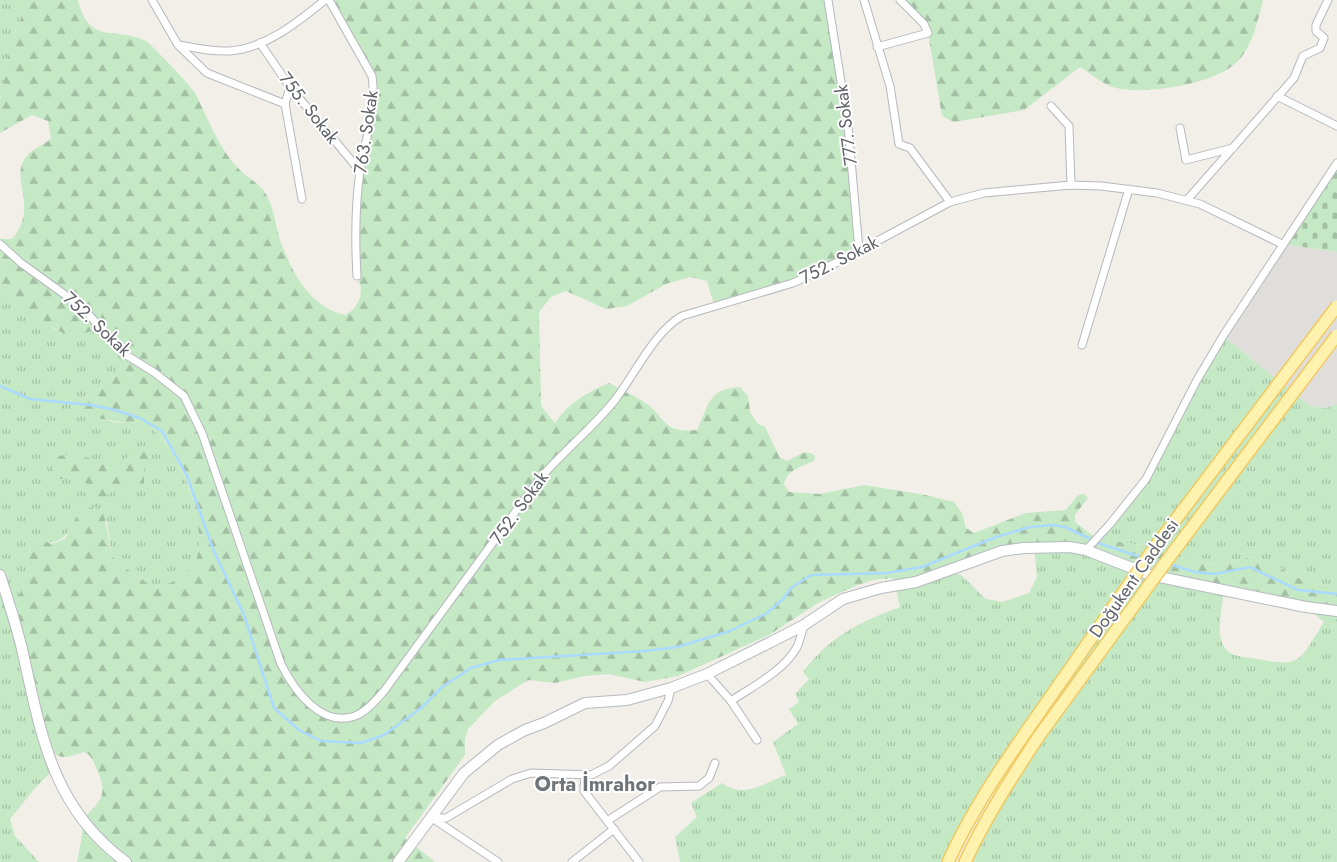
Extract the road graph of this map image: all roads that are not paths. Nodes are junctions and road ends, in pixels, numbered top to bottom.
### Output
1 (152, 0) edge
2 (325, 0) edge
3 (329, 0) edge
4 (828, 0) edge
5 (864, 0) edge
6 (900, 0) edge
7 (1328, 0) edge
8 (260, 43) junction
9 (178, 45) junction
10 (876, 47) junction
11 (290, 87) junction
12 (1277, 96) junction
13 (285, 104) junction
14 (1051, 106) dead end
15 (1337, 126) edge
16 (1180, 128) dead end
17 (1233, 148) junction
18 (1337, 163) edge
19 (360, 171) junction
20 (1071, 185) junction
21 (1129, 189) junction
22 (302, 199) dead end
23 (1187, 200) junction
24 (950, 202) junction
25 (0, 244) edge
26 (1282, 244) junction
27 (859, 250) junction
28 (358, 276) dead end
29 (1337, 306) edge
30 (1337, 335) edge
31 (1082, 344) dead end
32 (1086, 550) junction
33 (0, 575) edge
34 (1337, 611) edge
35 (804, 624) junction
36 (707, 674) junction
37 (671, 688) junction
38 (731, 701) junction
39 (757, 740) dead end
40 (715, 763) dead end
41 (585, 775) junction
42 (432, 818) junction
43 (607, 821) junction
44 (614, 829) junction
45 (126, 862) edge
46 (398, 862) edge
47 (498, 862) edge
48 (572, 862) edge
49 (639, 862) edge
50 (948, 862) edge
51 (965, 862) edge

1 - 9 street
2 - 8 street
3 - 19 street, 763. Sokak
4 - 27 street, 777. Sokak
5 - 10 street
6 - 10 street
7 - 12 street
8 - 9 street
8 - 11 street, 755. Sokak
9 - 13 street
10 - 24 street
11 - 13 street
11 - 19 street, 755. Sokak
12 - 15 street
12 - 17 street
13 - 22 street
14 - 20 street
16 - 17 street
17 - 23 street
18 - 26 street
19 - 28 street, 763. Sokak
20 - 21 street, 752. Sokak
20 - 24 street, 752. Sokak
21 - 23 street, 752. Sokak
21 - 31 street
23 - 26 street, 752. Sokak
24 - 27 street, 752. Sokak
25 - 27 street, 752. Sokak
26 - 32 street
29 - 50 main road, Doğukent Caddesi, bridge
30 - 51 main road, Doğukent Caddesi, bridge
32 - 34 street
32 - 35 street
33 - 45 street
35 - 36 street
35 - 38 street
36 - 37 street
36 - 38 street
37 - 41 street
37 - 42 street
38 - 39 street
40 - 43 street
41 - 42 street
41 - 43 street
42 - 46 street
42 - 47 street
43 - 44 street
44 - 48 street
44 - 49 street

